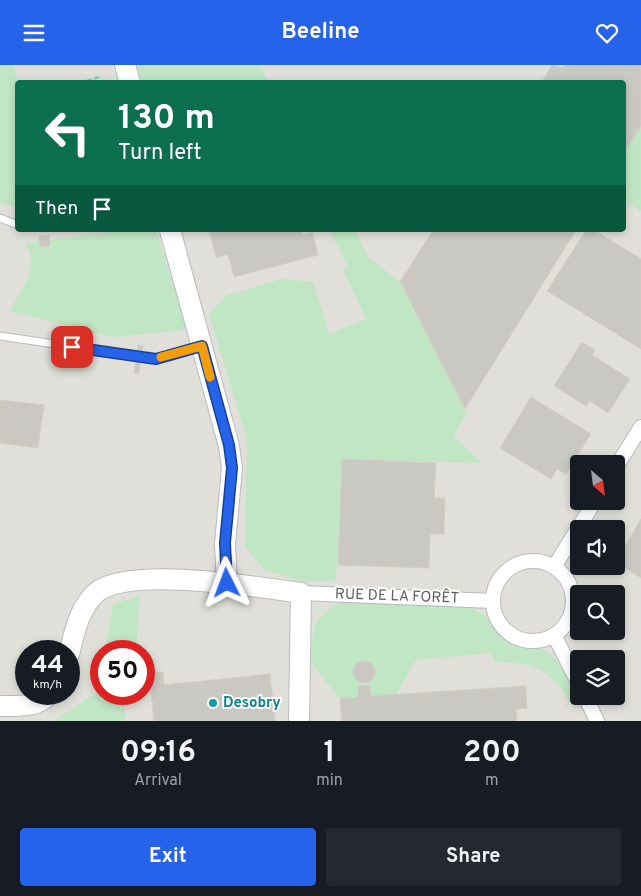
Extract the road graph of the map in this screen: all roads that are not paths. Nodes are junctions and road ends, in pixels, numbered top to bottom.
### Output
1 (126, 65) edge
2 (129, 80) edge
3 (0, 218) edge
4 (15, 224) edge
5 (171, 232) edge
6 (0, 336) edge
7 (202, 346) junction
8 (641, 427) edge
9 (624, 455) edge
10 (589, 510) edge
11 (554, 567) junction
12 (227, 583) junction
13 (301, 593) junction
14 (494, 601) junction
15 (554, 635) junction
16 (74, 640) edge
17 (570, 666) edge
18 (27, 705) edge
19 (589, 705) edge
20 (0, 706) edge
21 (299, 721) edge
22 (597, 721) edge

1 - 2 main road
3 - 4 lane
5 - 7 main road
6 - 7 lane
7 - 12 main road
8 - 9 street
10 - 11 street
11 - 14 street
11 - 15 street
12 - 13 main road
12 - 16 main road
13 - 14 street, RUE DE LA FORÊT
13 - 21 main road
14 - 15 street
15 - 17 street
18 - 20 main road
19 - 22 street

